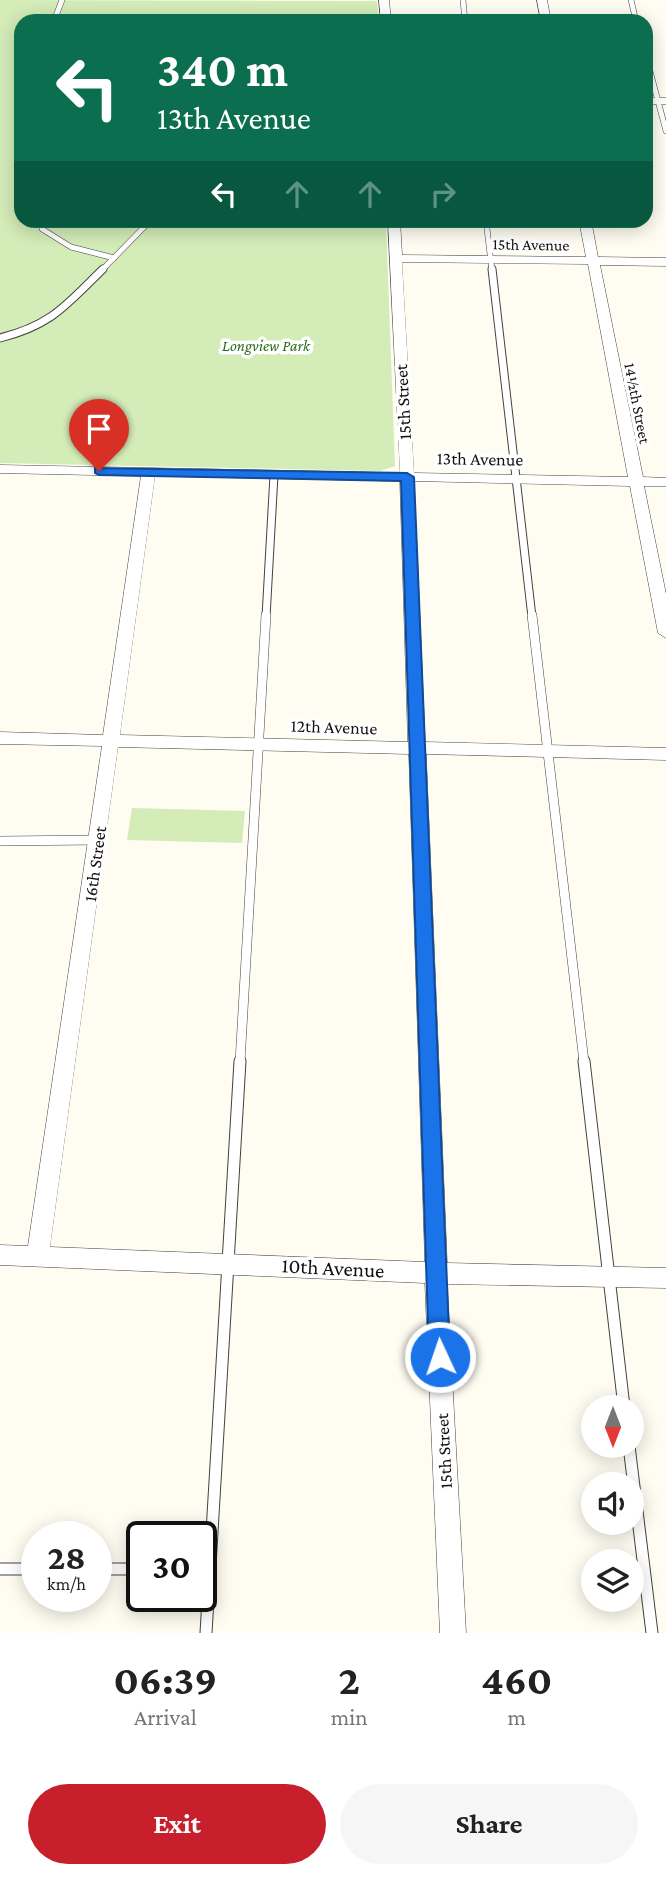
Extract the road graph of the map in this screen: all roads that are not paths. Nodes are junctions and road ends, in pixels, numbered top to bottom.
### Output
1 (656, 101) edge
2 (666, 131) edge
3 (142, 228) edge
4 (394, 228) edge
5 (487, 228) edge
6 (587, 228) edge
7 (42, 229) dead end
8 (114, 258) junction
9 (394, 258) junction
10 (490, 259) junction
11 (593, 261) junction
12 (666, 262) edge
13 (0, 338) edge
14 (0, 469) edge
15 (149, 472) junction
16 (274, 474) junction
17 (407, 477) junction
18 (518, 480) junction
19 (636, 481) junction
20 (666, 482) edge
21 (666, 633) edge
22 (0, 738) edge
23 (110, 741) junction
24 (256, 744) junction
25 (417, 749) junction
26 (550, 752) junction
27 (666, 754) edge
28 (99, 840) junction
29 (0, 841) edge
30 (0, 1255) edge
31 (38, 1255) junction
32 (227, 1264) junction
33 (436, 1273) junction
34 (608, 1277) junction
35 (666, 1278) edge
36 (623, 1395) edge
37 (630, 1458) edge
38 (209, 1521) edge
39 (0, 1569) edge
40 (21, 1569) edge
41 (206, 1612) edge
42 (206, 1633) edge
43 (453, 1633) edge
44 (652, 1633) edge

1 - 2 lane
3 - 8 lane
4 - 9 street, 15th Street
5 - 10 lane
6 - 11 street, 14½th Street
7 - 8 lane
8 - 13 lane
9 - 10 street, 15th Avenue
9 - 17 street, 15th Street
10 - 11 street, 15th Avenue
10 - 18 lane
11 - 12 street, 15th Avenue
11 - 19 street, 14½th Street
14 - 15 street, 13th Avenue
15 - 16 street, 13th Avenue
15 - 23 street, 16th Street
16 - 17 street, 13th Avenue
16 - 24 lane
17 - 18 street, 13th Avenue
17 - 25 street, 15th Street
18 - 19 street, 13th Avenue
18 - 26 lane
19 - 20 street, 13th Avenue
19 - 21 street, 14½th Street
22 - 23 street, 12th Avenue
23 - 24 street, 12th Avenue
23 - 28 street, 16th Street
24 - 25 street, 12th Avenue
24 - 32 lane
25 - 26 street, 12th Avenue
25 - 33 street, 15th Street
26 - 27 street, 12th Avenue
26 - 34 lane
28 - 29 lane
28 - 31 street, 16th Street
30 - 31 street, 10th Avenue
31 - 32 street, 10th Avenue
32 - 33 street, 10th Avenue
32 - 38 lane
33 - 34 street, 10th Avenue
33 - 43 street, 15th Street
34 - 35 street, 10th Avenue
34 - 36 lane
37 - 44 lane
39 - 40 lane
41 - 42 lane

